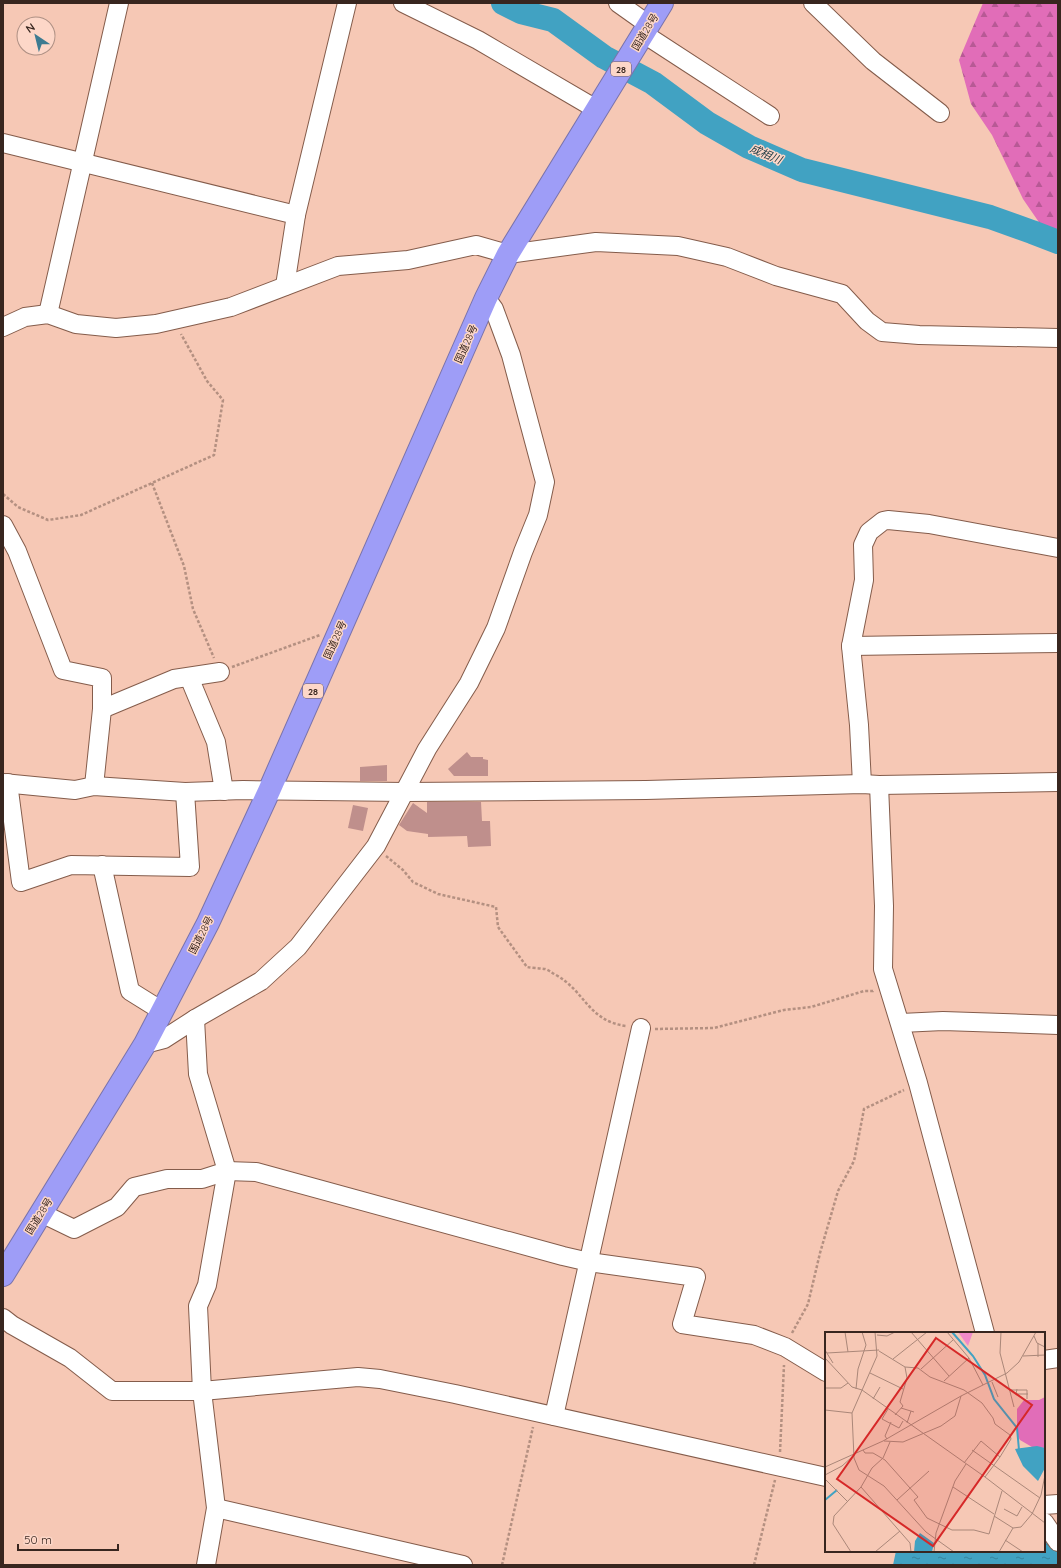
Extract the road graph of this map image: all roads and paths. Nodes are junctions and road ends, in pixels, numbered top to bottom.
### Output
1 (119, 3) edge
2 (347, 3) edge
3 (403, 3) edge
4 (618, 3) edge
5 (662, 3) edge
6 (815, 4) edge
7 (644, 34) junction
8 (600, 103) junction
9 (940, 112) dead end
10 (770, 116) dead end
11 (3, 143) edge
12 (83, 162) junction
13 (296, 215) junction
14 (508, 254) junction
15 (285, 286) junction
16 (486, 298) junction
17 (48, 314) junction
18 (173, 319) junction
19 (3, 327) edge
20 (1058, 338) edge
21 (152, 483) junction
22 (3, 494) edge
23 (3, 525) edge
24 (1058, 548) edge
25 (10, 552) edge
26 (341, 627) junction
27 (1058, 643) edge
28 (851, 646) junction
29 (220, 672) junction
30 (189, 677) junction
31 (102, 709) junction
32 (1058, 782) edge
33 (6, 783) edge
34 (871, 784) junction
35 (94, 786) junction
36 (224, 791) junction
37 (269, 791) junction
38 (185, 792) junction
39 (405, 792) junction
40 (376, 846) junction
41 (102, 865) junction
42 (883, 969) junction
43 (162, 1011) junction
44 (195, 1019) junction
45 (900, 1023) junction
46 (1058, 1025) edge
47 (641, 1028) junction
48 (145, 1044) junction
49 (918, 1083) junction
50 (227, 1172) junction
51 (41, 1213) junction
52 (589, 1262) junction
53 (3, 1275) edge
54 (3, 1318) edge
55 (985, 1332) edge
56 (785, 1347) junction
57 (1058, 1358) edge
58 (1045, 1360) edge
59 (825, 1371) edge
60 (202, 1391) junction
61 (536, 1412) junction
62 (554, 1416) junction
63 (779, 1467) junction
64 (825, 1477) edge
65 (1045, 1504) edge
66 (1058, 1504) edge
67 (216, 1508) junction
68 (1045, 1523) edge
69 (1058, 1542) edge
70 (206, 1565) edge
71 (463, 1565) edge
72 (502, 1565) edge
73 (754, 1565) edge

1 - 12 street
2 - 13 street
3 - 8 street
4 - 7 street
5 - 7 highway, 国道28号 / 28
6 - 9 street
7 - 8 highway, 国道28号 / 28
7 - 10 street
8 - 14 highway, 国道28号 / 28
11 - 12 street
12 - 13 street
12 - 17 street
13 - 15 street
14 - 15 street
14 - 16 highway, 国道28号 / 28
14 - 20 street
15 - 18 street
16 - 26 highway, 国道28号 / 28
16 - 39 street
17 - 18 street
17 - 19 street
18 - 21 path
21 - 22 path
21 - 29 path
23 - 25 street
24 - 28 street
25 - 31 street
26 - 29 path
26 - 37 highway, 国道28号 / 28
27 - 28 street
28 - 34 street
29 - 30 street
30 - 31 street
30 - 36 street
31 - 35 street
32 - 34 street
33 - 35 street
33 - 41 street
34 - 39 street
34 - 42 street
35 - 38 street
36 - 37 street
36 - 38 street
37 - 39 street
37 - 43 highway, 国道28号 / 28
38 - 41 street
39 - 40 street
40 - 44 street
40 - 47 path
41 - 43 street
42 - 45 street
42 - 47 path
43 - 48 highway, 国道28号 / 28
44 - 48 street
44 - 50 street
45 - 46 street
45 - 49 street
47 - 52 street
48 - 51 highway, 国道28号 / 28
49 - 55 street
49 - 56 path
50 - 51 street
50 - 52 street
50 - 60 street
51 - 53 highway, 国道28号 / 28
52 - 56 street
52 - 62 street
54 - 60 street
56 - 59 street
56 - 63 path
57 - 58 street
60 - 61 street
60 - 67 street
61 - 62 street
61 - 72 path
62 - 63 street
63 - 64 street
63 - 73 path
65 - 66 street
67 - 70 street
67 - 71 street
68 - 69 street

